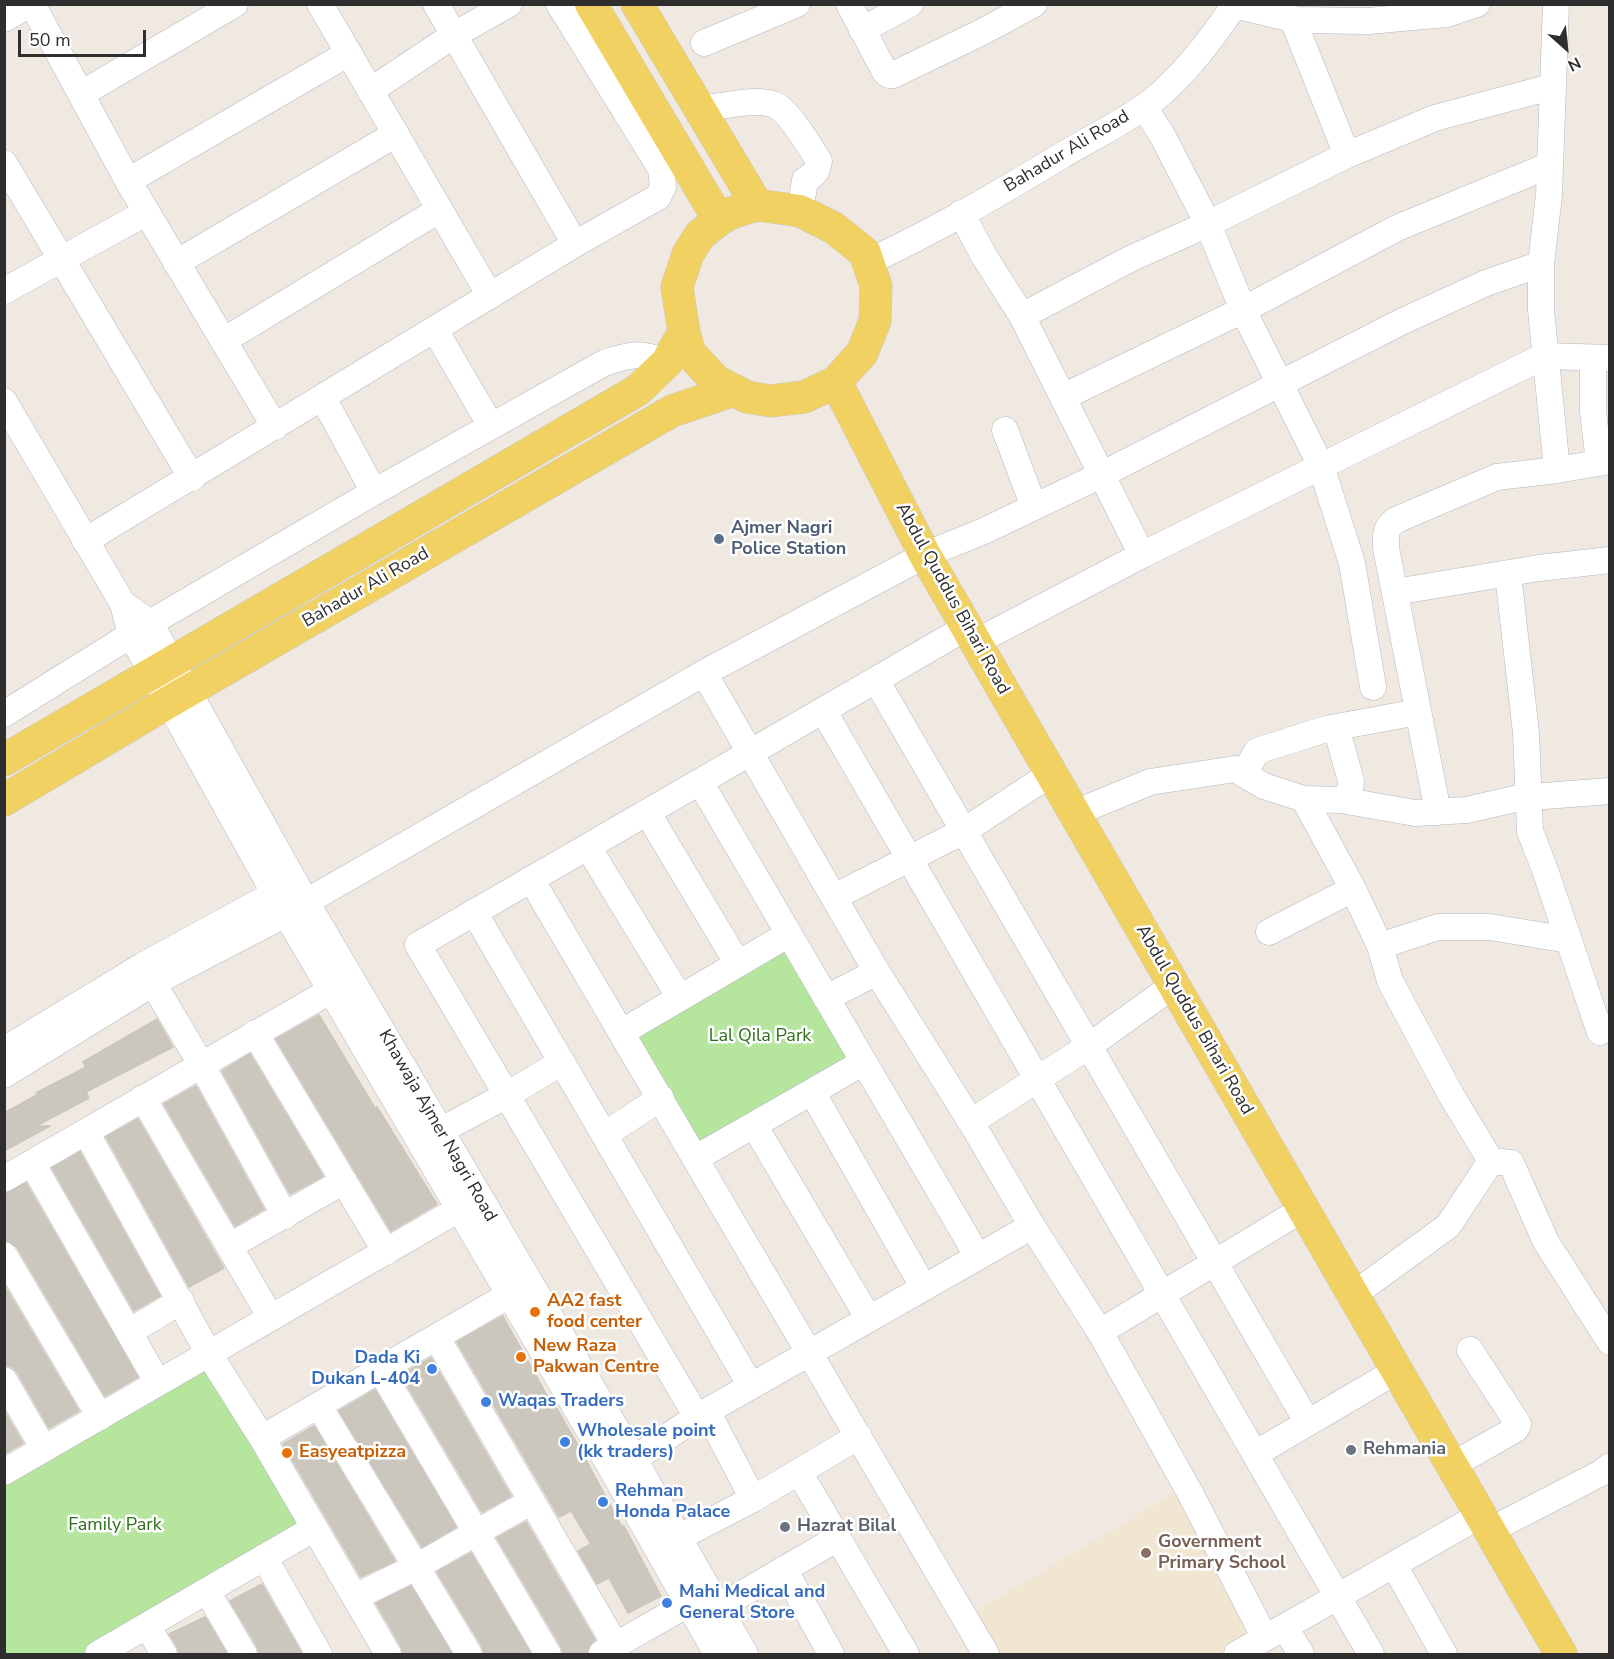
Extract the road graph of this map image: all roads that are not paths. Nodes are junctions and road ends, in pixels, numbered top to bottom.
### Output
1 (31, 4) edge
2 (235, 4) edge
3 (320, 4) edge
4 (436, 4) edge
5 (509, 4) edge
6 (559, 4) edge
7 (591, 4) edge
8 (637, 4) edge
9 (797, 4) edge
10 (849, 4) edge
11 (910, 4) edge
12 (1034, 4) edge
13 (1556, 4) edge
14 (1234, 5) edge
15 (1471, 5) edge
16 (1371, 13) edge
17 (4, 18) edge
18 (1293, 20) junction
19 (862, 30) junction
20 (454, 35) junction
21 (704, 44) dead end
22 (349, 53) junction
23 (1551, 87) junction
24 (370, 91) junction
25 (81, 94) junction
26 (1144, 106) junction
27 (700, 109) junction
28 (396, 134) junction
29 (1347, 155) junction
30 (4, 163) edge
31 (1550, 165) junction
32 (128, 181) junction
33 (757, 205) junction
34 (440, 210) junction
35 (800, 211) junction
36 (147, 212) junction
37 (962, 213) junction
38 (719, 220) junction
39 (1208, 224) junction
40 (575, 244) junction
41 (61, 260) junction
42 (868, 262) junction
43 (176, 263) junction
44 (1541, 264) junction
45 (4, 291) edge
46 (490, 296) junction
47 (1243, 310) junction
48 (1023, 316) junction
49 (435, 330) junction
50 (684, 332) junction
51 (223, 341) junction
52 (1544, 356) junction
53 (1601, 358) edge
54 (667, 362) junction
55 (836, 382) junction
56 (1280, 385) junction
57 (734, 390) junction
58 (1063, 397) junction
59 (322, 398) junction
60 (4, 401) edge
61 (491, 426) junction
62 (275, 427) junction
63 (1005, 430) dead end
64 (1604, 462) edge
65 (1321, 466) junction
66 (1557, 470) junction
67 (1101, 475) junction
68 (192, 478) junction
69 (374, 492) junction
70 (1034, 507) junction
71 (85, 541) junction
72 (925, 555) junction
73 (1142, 555) junction
74 (1610, 560) edge
75 (1508, 574) junction
76 (1395, 592) junction
77 (141, 629) junction
78 (971, 635) junction
79 (162, 668) junction
80 (704, 673) junction
81 (876, 680) junction
82 (1373, 687) dead end
83 (177, 697) junction
84 (823, 710) junction
85 (1418, 712) junction
86 (5, 713) edge
87 (1336, 727) junction
88 (750, 753) junction
89 (4, 759) edge
90 (1052, 773) junction
91 (1244, 774) junction
92 (700, 782) junction
93 (1610, 791) edge
94 (1530, 797) junction
95 (1304, 799) junction
96 (4, 800) edge
97 (1349, 801) junction
98 (647, 812) junction
99 (1438, 812) junction
100 (1075, 813) junction
101 (964, 831) junction
102 (588, 847) junction
103 (909, 859) junction
104 (531, 879) junction
105 (1353, 889) junction
106 (834, 897) junction
107 (289, 903) junction
108 (474, 912) junction
109 (1269, 932) dead end
110 (789, 934) junction
111 (1569, 940) junction
112 (1380, 946) junction
113 (738, 964) junction
114 (877, 972) junction
115 (153, 983) junction
116 (1174, 985) junction
117 (330, 991) junction
118 (680, 998) junction
119 (826, 998) junction
120 (622, 1032) junction
121 (1600, 1032) dead end
122 (255, 1033) junction
123 (1089, 1046) junction
124 (4, 1050) edge
125 (562, 1062) junction
126 (864, 1062) junction
127 (201, 1064) junction
128 (4, 1075) edge
129 (1037, 1080) junction
130 (812, 1092) junction
131 (507, 1095) junction
132 (143, 1098) junction
133 (661, 1098) junction
134 (970, 1122) junction
135 (754, 1125) junction
136 (440, 1131) junction
137 (86, 1132) junction
138 (604, 1135) junction
139 (696, 1158) junction
140 (1491, 1161) junction
141 (32, 1163) junction
142 (4, 1179) edge
143 (344, 1181) junction
144 (459, 1209) junction
145 (1303, 1209) junction
146 (285, 1216) junction
147 (1032, 1226) junction
148 (230, 1246) junction
149 (386, 1252) junction
150 (4, 1255) edge
151 (978, 1257) junction
152 (1214, 1262) junction
153 (924, 1288) junction
154 (1161, 1293) junction
155 (509, 1295) junction
156 (1353, 1295) junction
157 (181, 1301) junction
158 (271, 1318) junction
159 (869, 1319) junction
160 (129, 1332) junction
161 (1100, 1332) junction
162 (437, 1338) junction
163 (1610, 1342) edge
164 (1470, 1350) dead end
165 (810, 1351) junction
166 (209, 1354) junction
167 (381, 1371) junction
168 (1396, 1371) junction
169 (4, 1380) edge
170 (158, 1383) junction
171 (751, 1386) junction
172 (319, 1406) junction
173 (702, 1414) junction
174 (100, 1417) junction
175 (1308, 1423) junction
176 (860, 1436) junction
177 (262, 1438) junction
178 (44, 1449) junction
179 (1255, 1454) junction
180 (634, 1459) junction
181 (1451, 1466) junction
182 (4, 1472) edge
183 (799, 1472) junction
184 (1607, 1476) edge
185 (753, 1499) junction
186 (532, 1502) junction
187 (1484, 1523) junction
188 (313, 1529) junction
189 (477, 1533) junction
190 (838, 1538) junction
191 (264, 1557) junction
192 (679, 1557) junction
193 (1394, 1565) junction
194 (416, 1567) junction
195 (784, 1569) junction
196 (207, 1591) junction
197 (1338, 1597) junction
198 (355, 1598) junction
199 (688, 1604) junction
200 (718, 1608) junction
201 (147, 1626) junction
202 (1275, 1632) junction
203 (608, 1650) edge
204 (98, 1654) edge
205 (164, 1654) edge
206 (244, 1654) edge
207 (320, 1654) edge
208 (388, 1654) edge
209 (470, 1654) edge
210 (548, 1654) edge
211 (717, 1654) edge
212 (745, 1654) edge
213 (831, 1654) edge
214 (906, 1654) edge
215 (986, 1654) edge
216 (1237, 1654) edge
217 (1301, 1654) edge
218 (1371, 1654) edge
219 (1444, 1654) edge
220 (1561, 1654) edge

1 - 17 street
1 - 25 street
2 - 25 street
3 - 22 street
4 - 20 street
5 - 20 street
6 - 40 street
7 - 38 main road
8 - 27 main road
9 - 21 street
10 - 19 street
11 - 19 street
12 - 19 street
13 - 23 street
14 - 18 street
14 - 26 street, Bahadur Ali Road
15 - 16 street
16 - 18 street
18 - 29 street
20 - 24 street
20 - 40 street
22 - 24 street
22 - 32 street
23 - 29 street
23 - 31 street
24 - 28 street
25 - 32 street
26 - 37 street, Bahadur Ali Road
26 - 39 street
27 - 33 main road
27 - 35 street
28 - 34 street
28 - 43 street
29 - 39 street
30 - 41 street
31 - 44 street
31 - 47 street
32 - 36 street
33 - 35 main road
33 - 38 main road
34 - 46 street
34 - 51 street
35 - 42 main road
36 - 41 street
36 - 43 street
37 - 42 street, Bahadur Ali Road
37 - 48 street
38 - 50 main road
39 - 47 street
39 - 48 street
40 - 46 street
41 - 45 street
41 - 68 street
42 - 55 main road
43 - 51 street
44 - 52 street
44 - 56 street
46 - 49 street
47 - 56 street
47 - 58 street
48 - 58 street
49 - 59 street
49 - 61 street
50 - 54 main road, Bahadur Ali Road
50 - 57 main road
51 - 62 street
52 - 53 street
52 - 65 street
52 - 66 street
53 - 64 street
54 - 61 street
54 - 79 main road, Bahadur Ali Road
55 - 57 main road
55 - 72 main road, Abdul Quddus Bihari Road
56 - 65 street
56 - 67 street
57 - 83 main road, Bahadur Ali Road
58 - 67 street
59 - 62 street
59 - 69 street
60 - 71 street, Khawaja Ajmer Nagri Road
61 - 69 street
62 - 68 street
63 - 70 street
64 - 66 street
65 - 73 street
65 - 82 street
66 - 76 street
67 - 70 street
67 - 73 street
68 - 71 street
69 - 77 street
70 - 72 street
71 - 77 street, Khawaja Ajmer Nagri Road
72 - 78 main road, Abdul Quddus Bihari Road
72 - 80 street
73 - 78 street
74 - 75 street
75 - 76 street
75 - 94 street
76 - 85 street
77 - 79 street, Khawaja Ajmer Nagri Road
77 - 86 street
78 - 81 street
78 - 90 main road, Abdul Quddus Bihari Road
79 - 83 street, Khawaja Ajmer Nagri Road
79 - 89 main road, Bahadur Ali Road
80 - 88 street
80 - 107 street
81 - 84 street
81 - 101 street
83 - 96 main road, Bahadur Ali Road
83 - 107 street, Khawaja Ajmer Nagri Road
84 - 88 street
84 - 103 street
85 - 87 street
85 - 99 street
87 - 91 street
87 - 97 street
88 - 92 street
88 - 106 street
90 - 100 main road, Abdul Quddus Bihari Road
90 - 101 street
91 - 95 street
91 - 100 street
92 - 98 street
92 - 110 street
93 - 94 street
94 - 99 street
94 - 111 street
95 - 97 street
95 - 105 street
97 - 99 street
98 - 102 street
98 - 113 street
100 - 116 main road, Abdul Quddus Bihari Road
101 - 103 street
101 - 123 street
102 - 104 street
102 - 118 street
103 - 106 street
103 - 129 street
104 - 108 street
104 - 120 street
105 - 109 street
105 - 112 street
106 - 114 street
107 - 115 street
107 - 117 street, Khawaja Ajmer Nagri Road
107 - 124 street
107 - 136 street, Khawaja Ajmer Nagri Road
108 - 125 street
108 - 131 street
110 - 113 street
110 - 119 street
111 - 112 street
111 - 121 street
112 - 140 street
113 - 118 street
114 - 119 street
114 - 134 street
115 - 127 street
115 - 128 street
116 - 123 street
116 - 145 main road, Abdul Quddus Bihari Road
117 - 122 street
117 - 144 street, Khawaja Ajmer Nagri Road
118 - 120 street
119 - 126 street
120 - 133 street
122 - 127 street
122 - 143 street
123 - 129 street
123 - 152 street
125 - 131 street
125 - 138 street
126 - 130 street
126 - 151 street
127 - 132 street
127 - 146 street
129 - 134 street
129 - 154 street
130 - 135 street
130 - 153 street
131 - 136 street
131 - 173 street
132 - 137 street
132 - 148 street
133 - 138 street
133 - 139 street
134 - 147 street
135 - 139 street
135 - 159 street
136 - 180 street, Khawaja Ajmer Nagri Road
137 - 141 street
137 - 157 street
138 - 171 street
139 - 165 street
140 - 156 street
140 - 163 street
141 - 142 street
141 - 160 street
143 - 146 street
143 - 149 street
144 - 149 street
144 - 155 street, Khawaja Ajmer Nagri Road
145 - 152 street
145 - 156 main road, Abdul Quddus Bihari Road
146 - 148 street
147 - 151 street
147 - 161 street
148 - 158 street
149 - 158 street
150 - 174 street
151 - 153 street
152 - 154 street
152 - 175 street
153 - 159 street
154 - 161 street
154 - 179 street
155 - 162 street
155 - 192 street, Khawaja Ajmer Nagri Road
156 - 168 main road, Abdul Quddus Bihari Road
157 - 160 street
157 - 166 street
158 - 166 street
159 - 165 street
160 - 170 street
161 - 202 street
162 - 167 street
162 - 186 street
164 - 181 street
165 - 171 street
165 - 176 street
166 - 170 street
166 - 177 street
167 - 172 street
167 - 189 street
168 - 175 street
168 - 181 main road, Abdul Quddus Bihari Road
169 - 178 street
170 - 174 street
171 - 173 street
172 - 177 street
172 - 194 street
173 - 180 street
173 - 185 street
174 - 178 street
175 - 179 street
176 - 183 street
176 - 215 street
177 - 188 street
178 - 182 street
179 - 197 street
180 - 192 street, Khawaja Ajmer Nagri Road
181 - 187 main road, Abdul Quddus Bihari Road
183 - 185 street
183 - 190 street
184 - 187 street
185 - 192 street
186 - 189 street
186 - 203 street
187 - 193 street
187 - 220 main road, Abdul Quddus Bihari Road
188 - 191 street
188 - 198 street
189 - 194 street
189 - 210 street
190 - 195 street
190 - 214 street
191 - 196 street
191 - 207 street
192 - 199 street, Khawaja Ajmer Nagri Road
192 - 200 street, Khawaja Ajmer Nagri Road
193 - 197 street
193 - 219 street
194 - 198 street
194 - 209 street
195 - 200 street
195 - 213 street
196 - 201 street
196 - 206 street
197 - 202 street
197 - 218 street
198 - 208 street
199 - 203 street
199 - 211 street, Khawaja Ajmer Nagri Road
200 - 212 street, Khawaja Ajmer Nagri Road
201 - 204 street
201 - 205 street
202 - 216 street
202 - 217 street

